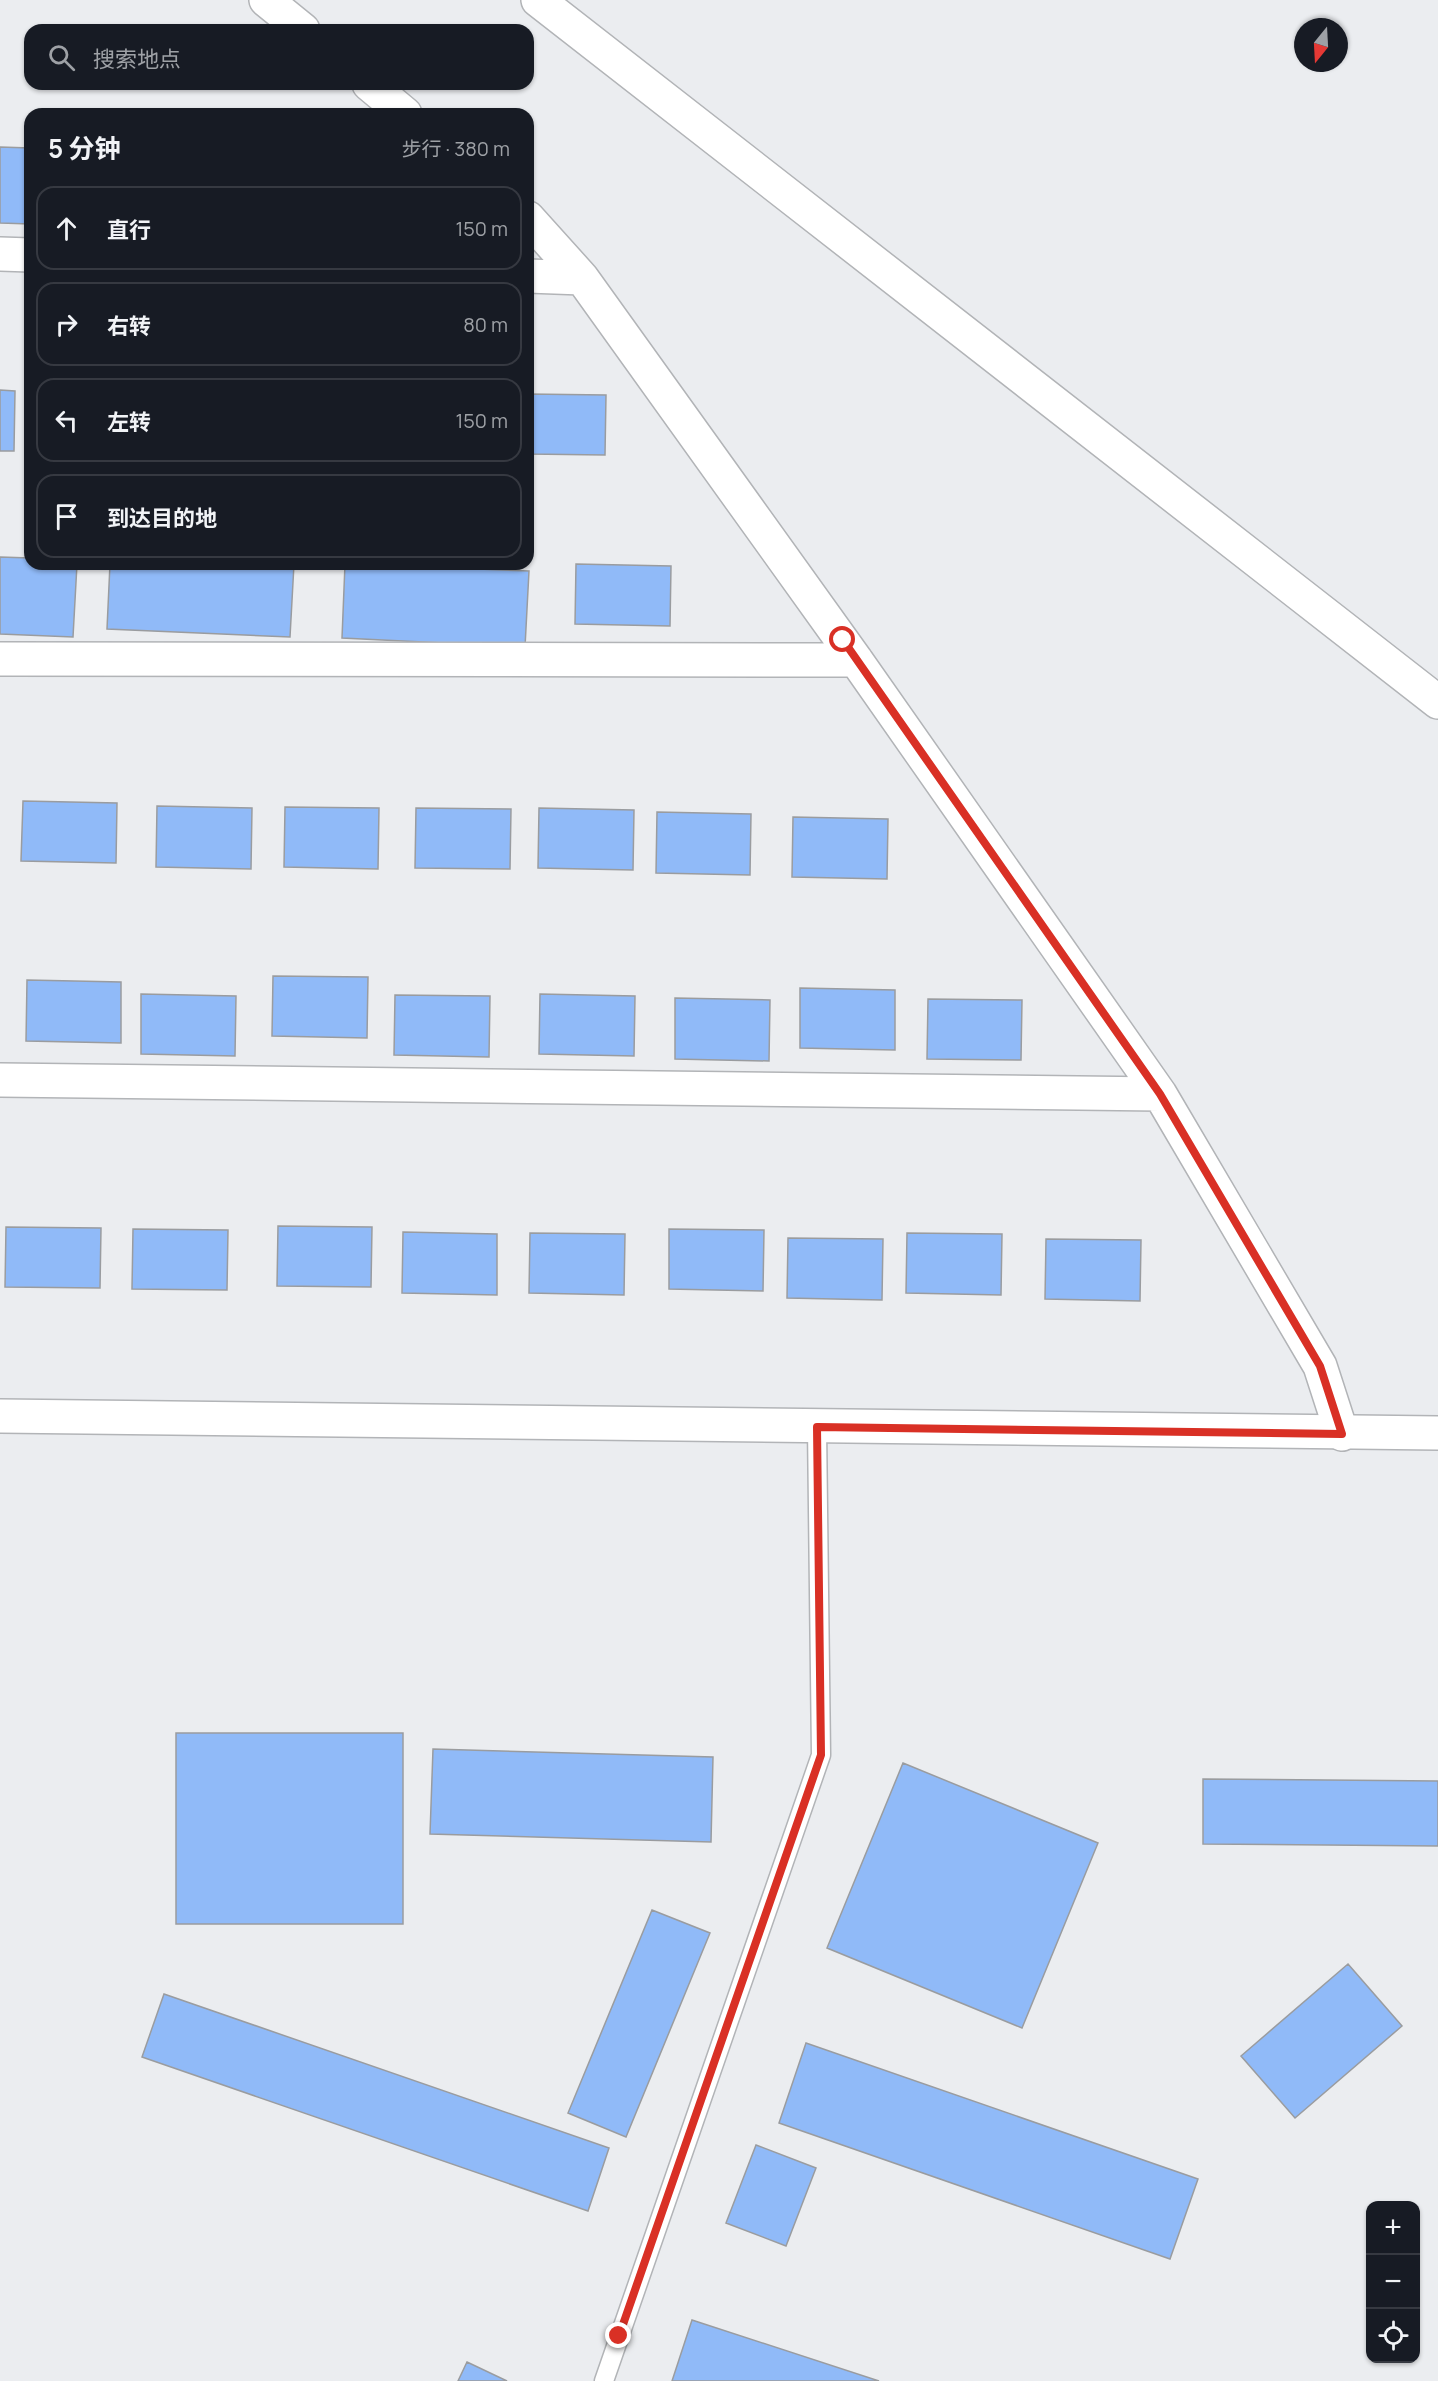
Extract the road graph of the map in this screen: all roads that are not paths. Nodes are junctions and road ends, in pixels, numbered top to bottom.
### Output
1 (266, 0) edge
2 (538, 0) edge
3 (296, 24) edge
4 (376, 90) edge
5 (398, 108) edge
6 (534, 225) edge
7 (0, 254) edge
8 (24, 255) edge
9 (534, 276) edge
10 (582, 278) junction
11 (0, 659) edge
12 (856, 660) junction
13 (1438, 702) edge
14 (0, 1080) edge
15 (1160, 1094) junction
16 (0, 1416) edge
17 (817, 1427) junction
18 (1438, 1433) edge
19 (1342, 1434) junction
20 (604, 2381) edge

1 - 3 street
2 - 13 street
4 - 5 street
6 - 10 street
7 - 8 street
9 - 10 street
10 - 12 street
11 - 12 street
12 - 15 street
14 - 15 street
15 - 19 street
16 - 17 street
17 - 19 street
17 - 20 lane
18 - 19 street

